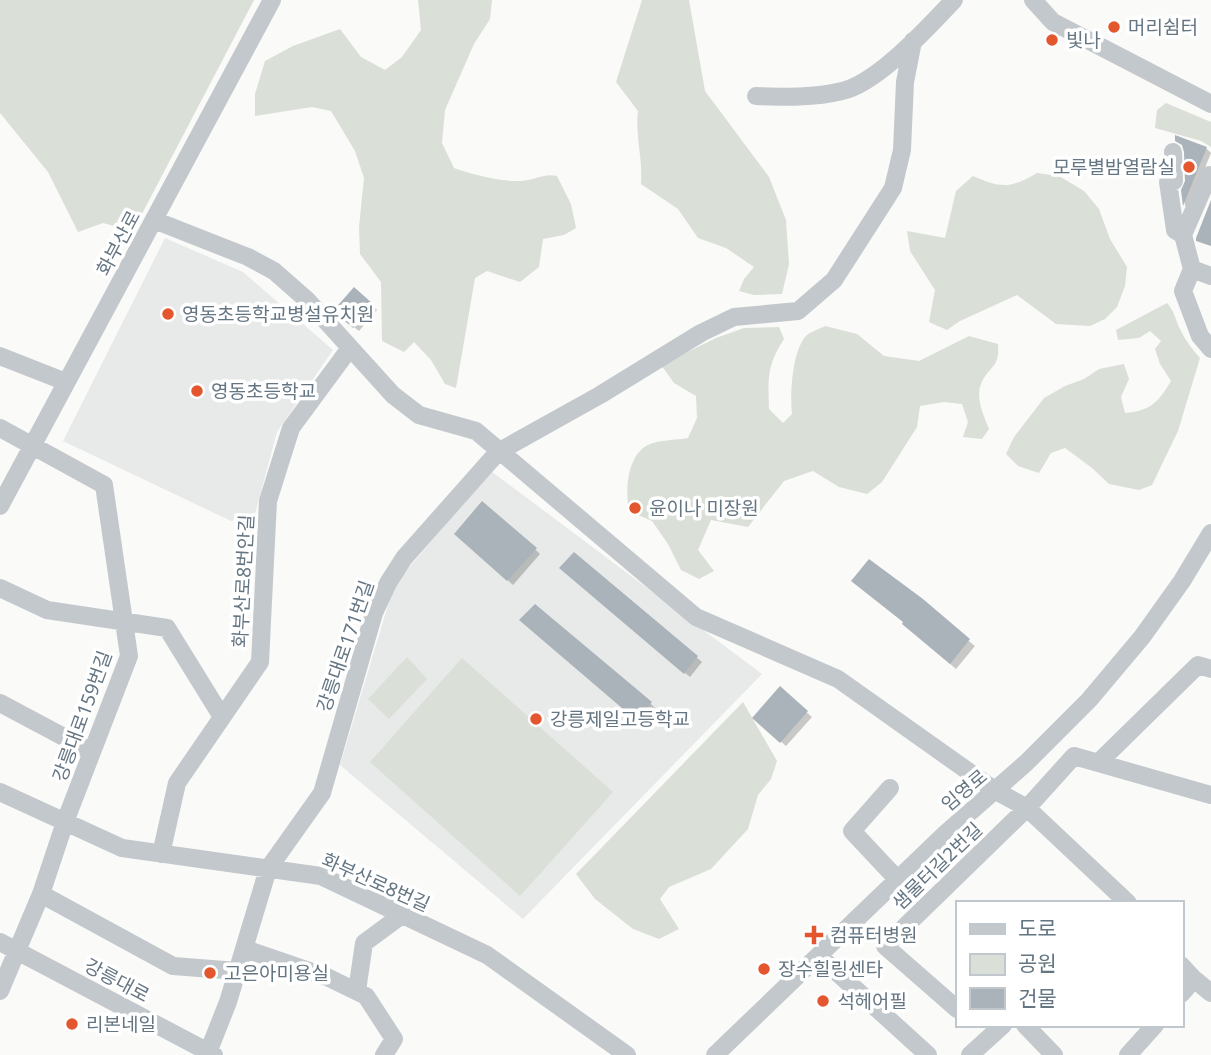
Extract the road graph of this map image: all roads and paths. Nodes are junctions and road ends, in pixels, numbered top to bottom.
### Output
1 (272, 0) edge
2 (954, 0) edge
3 (1033, 0) edge
4 (913, 41) junction
5 (756, 96) dead end
6 (1211, 104) edge
7 (1173, 152) dead end
8 (1211, 176) edge
9 (154, 220) junction
10 (1183, 235) junction
11 (1192, 268) junction
12 (1211, 276) edge
13 (350, 348) junction
14 (1211, 348) edge
15 (0, 356) edge
16 (66, 382) junction
17 (0, 428) edge
18 (32, 445) junction
19 (498, 452) junction
20 (0, 506) edge
21 (1211, 533) edge
22 (0, 588) edge
23 (124, 622) junction
24 (1211, 669) edge
25 (0, 703) edge
26 (222, 717) junction
27 (92, 752) junction
28 (1098, 763) junction
29 (890, 788) dead end
30 (996, 791) junction
31 (0, 792) edge
32 (1211, 795) edge
33 (1027, 808) junction
34 (65, 822) junction
35 (162, 854) junction
36 (268, 869) junction
37 (898, 880) junction
38 (41, 894) junction
39 (1126, 901) edge
40 (402, 915) junction
41 (0, 942) edge
42 (245, 949) junction
43 (18, 951) junction
44 (820, 956) junction
45 (1183, 967) edge
46 (238, 971) junction
47 (1194, 979) junction
48 (0, 991) edge
49 (356, 991) junction
50 (1183, 992) edge
51 (1211, 993) edge
52 (956, 1008) edge
53 (1027, 1027) edge
54 (1153, 1027) edge
55 (989, 1029) edge
56 (209, 1054) edge
57 (384, 1055) edge
58 (627, 1055) edge
59 (715, 1055) edge
60 (928, 1055) edge
61 (970, 1055) edge
62 (1054, 1055) edge
63 (1128, 1055) edge

1 - 9 street, 화부산로
2 - 4 street
3 - 6 street
4 - 5 street
4 - 19 street, 강릉대로171번길
7 - 10 street
8 - 10 street
9 - 13 street
9 - 16 street, 화부산로
10 - 11 street
11 - 12 street
11 - 14 street
13 - 19 street
13 - 26 street, 화부산로8번안길
15 - 16 street
16 - 18 street, 화부산로
17 - 18 street
18 - 20 street, 화부산로
18 - 23 street, 강릉대로159번길
19 - 30 street
19 - 36 street, 강릉대로171번길
21 - 30 street, 임영로
22 - 23 street
23 - 26 street
23 - 27 street, 강릉대로159번길
24 - 28 street
25 - 27 street
26 - 35 street, 화부산로8번안길
27 - 34 street, 강릉대로159번길
28 - 32 street
28 - 33 street
29 - 37 street
30 - 33 street
30 - 37 street, 임영로
31 - 34 street, 화부산로8번길
33 - 39 street
33 - 52 street, 샘물터길2번길
34 - 35 street, 화부산로8번길
34 - 38 street, 강릉대로159번길
35 - 36 street, 화부산로8번길
36 - 40 street, 화부산로8번길
36 - 42 street, 강릉대로171번길
37 - 44 street, 임영로
38 - 43 street, 강릉대로159번길
38 - 46 street
40 - 49 street
40 - 58 street, 화부산로8번길
41 - 43 street, 강릉대로
42 - 46 street, 강릉대로171번길
42 - 49 street
43 - 48 street, 강릉대로159번길
43 - 56 street, 강릉대로
44 - 59 street, 임영로
44 - 60 street
45 - 47 street
46 - 56 street, 강릉대로171번길
47 - 50 street
47 - 51 street
49 - 57 street
53 - 62 street
54 - 63 street
55 - 61 street

